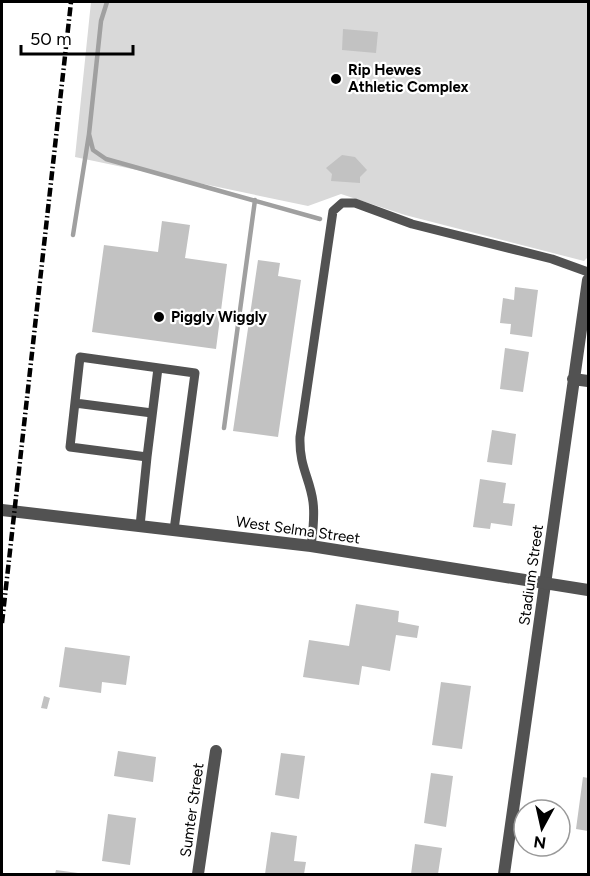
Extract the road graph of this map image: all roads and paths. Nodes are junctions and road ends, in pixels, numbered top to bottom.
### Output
1 (588, 272) edge
2 (588, 280) edge
3 (158, 368) junction
4 (573, 379) junction
5 (588, 381) edge
6 (75, 403) junction
7 (152, 413) junction
8 (147, 457) junction
9 (2, 510) edge
10 (140, 526) junction
11 (174, 530) junction
12 (311, 546) junction
13 (545, 583) junction
14 (588, 590) edge
15 (216, 750) dead end
16 (198, 874) edge
17 (504, 874) edge

1 - 12 lane
2 - 4 street, Stadium Street
3 - 6 lane
3 - 7 lane
3 - 11 lane
4 - 5 street
4 - 13 street, Stadium Street
6 - 7 lane
6 - 8 lane
7 - 8 lane
8 - 10 lane
9 - 10 street, West Selma Street
10 - 11 street, West Selma Street
11 - 12 street, West Selma Street
12 - 13 street, West Selma Street
13 - 14 street, West Selma Street
13 - 17 street, Stadium Street
15 - 16 street, Sumter Street

